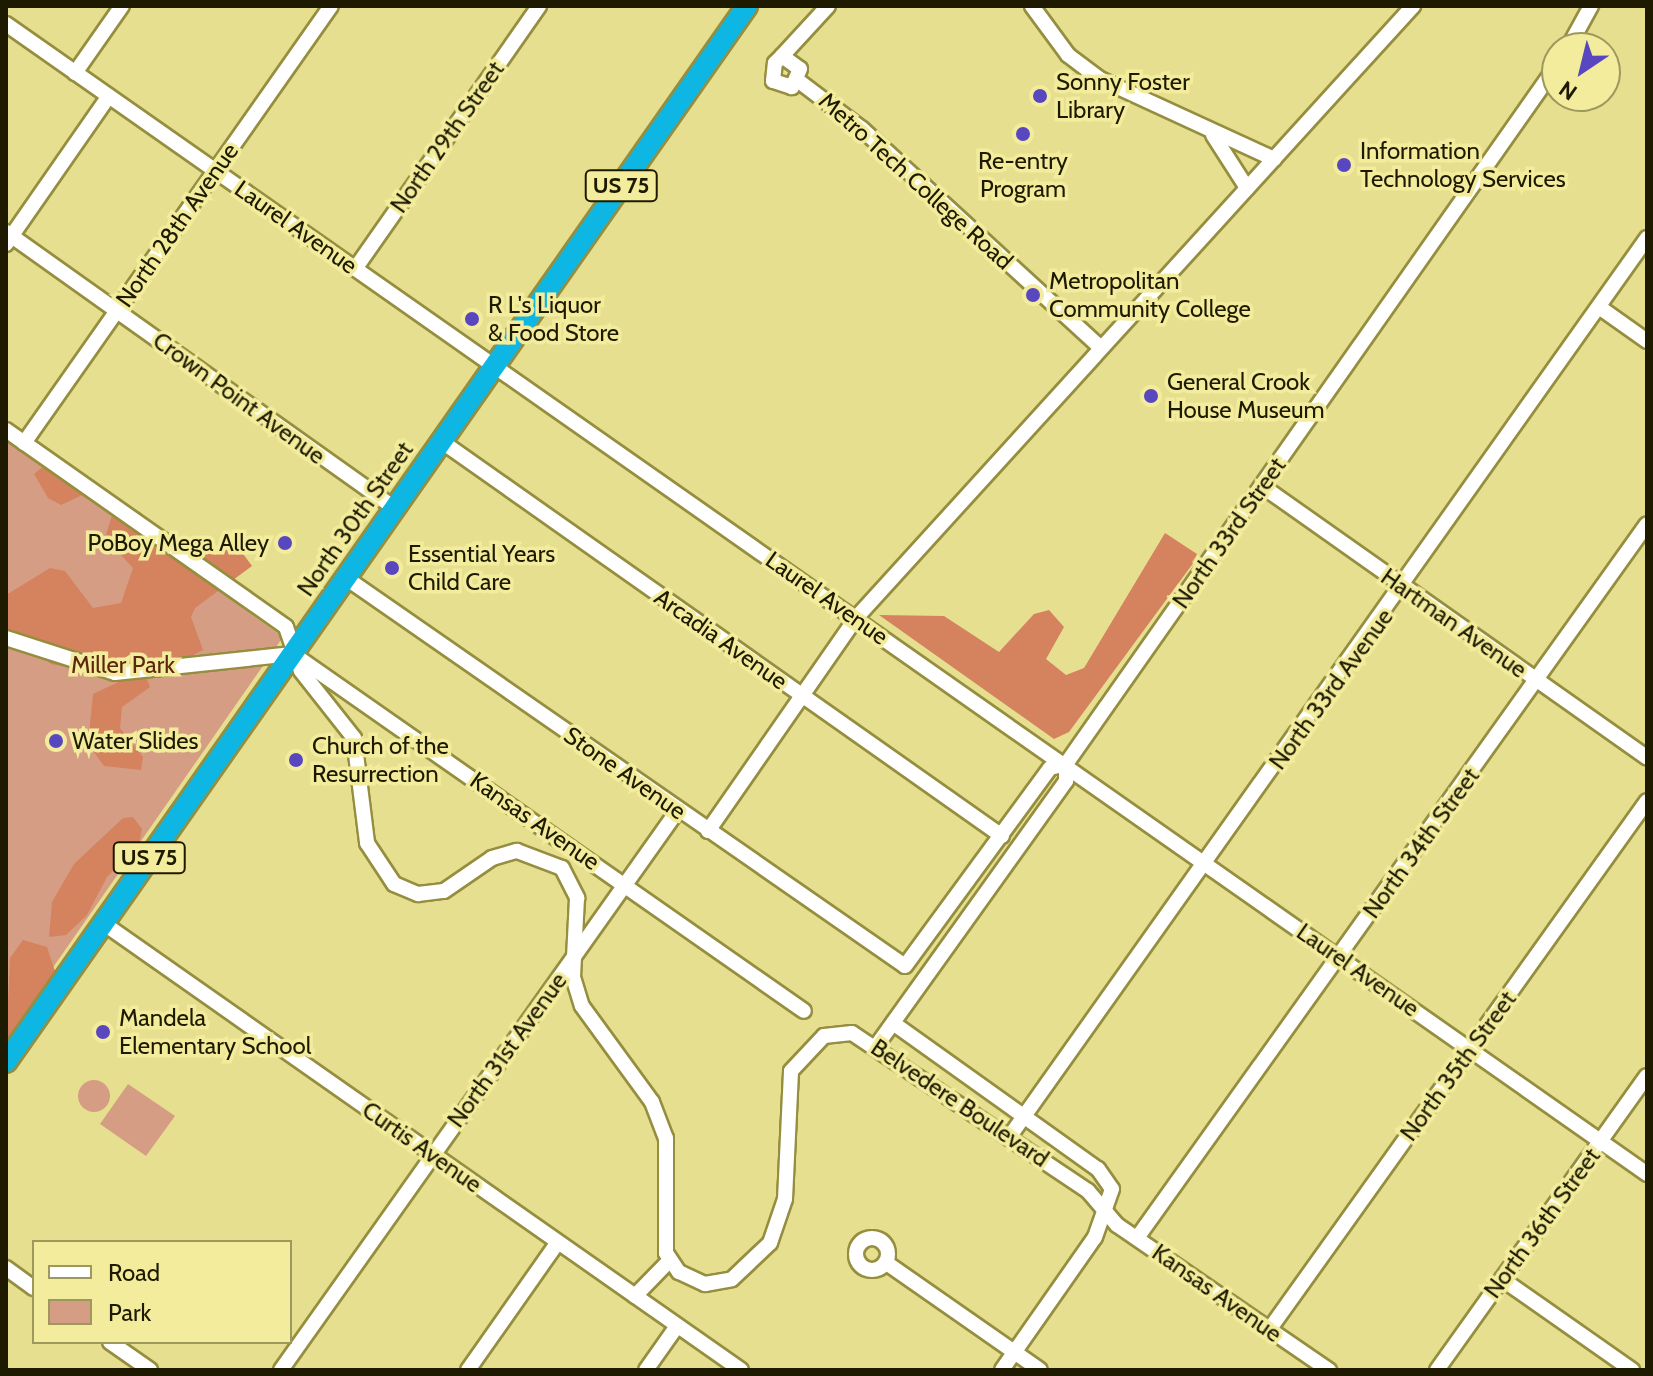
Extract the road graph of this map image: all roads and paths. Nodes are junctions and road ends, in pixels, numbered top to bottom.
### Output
1 (122, 6) edge
2 (331, 6) edge
3 (539, 6) edge
4 (747, 6) edge
5 (828, 6) edge
6 (1032, 6) edge
7 (1413, 6) edge
8 (1591, 6) edge
9 (6, 24) edge
10 (1577, 32) edge
11 (782, 56) junction
12 (75, 73) junction
13 (800, 82) junction
14 (1541, 88) edge
15 (109, 96) junction
16 (1213, 135) junction
17 (1274, 159) junction
18 (215, 171) junction
19 (1247, 188) junction
20 (8, 237) edge
21 (1647, 238) edge
22 (355, 269) junction
23 (1599, 307) junction
24 (117, 310) junction
25 (1647, 341) edge
26 (1101, 348) junction
27 (494, 366) junction
28 (6, 430) edge
29 (441, 441) junction
30 (24, 443) junction
31 (1262, 486) junction
32 (394, 508) junction
33 (1647, 524) edge
34 (346, 578) junction
35 (1404, 587) junction
36 (856, 618) junction
37 (6, 638) edge
38 (292, 654) junction
39 (1538, 681) junction
40 (802, 696) junction
41 (1647, 758) edge
42 (1066, 764) junction
43 (1647, 801) edge
44 (678, 810) junction
45 (708, 831) junction
46 (1002, 836) junction
47 (1205, 862) junction
48 (625, 884) junction
49 (103, 923) junction
50 (575, 953) junction
51 (1339, 957) junction
52 (905, 966) joint
53 (804, 1011) dead end
54 (893, 1023) junction
55 (877, 1045) junction
56 (1470, 1049) junction
57 (6, 1062) edge
58 (1647, 1076) edge
59 (1024, 1115) junction
60 (1010, 1136) junction
61 (1600, 1142) junction
62 (432, 1155) junction
63 (1647, 1174) edge
64 (1107, 1214) junction
65 (1137, 1238) junction
66 (558, 1242) junction
67 (669, 1261) junction
68 (888, 1264) dead end
69 (6, 1268) edge
70 (1502, 1279) junction
71 (32, 1287) edge
72 (635, 1296) junction
73 (677, 1326) junction
74 (1269, 1330) junction
75 (113, 1344) edge
76 (1014, 1352) junction
77 (150, 1370) edge
78 (281, 1370) edge
79 (468, 1370) edge
80 (646, 1370) edge
81 (741, 1370) edge
82 (1002, 1370) edge
83 (1040, 1370) edge
84 (1329, 1370) edge
85 (1437, 1370) edge
86 (1632, 1370) edge

1 - 12 street
2 - 18 street, North 28th Avenue
3 - 22 street, North 29th Street
4 - 27 highway, North 30th Street / US 75
5 - 11 street
6 - 16 street
7 - 17 street
8 - 10 street
9 - 12 street, Laurel Avenue
11 - 13 street, Metro Tech College Road
11 - 13 street, Metro Tech College Road
12 - 15 street, Laurel Avenue
13 - 26 street, Metro Tech College Road
14 - 31 street, North 33rd Street
15 - 18 street, Laurel Avenue
15 - 20 street
16 - 17 street
16 - 19 street
17 - 19 street
18 - 22 street, Laurel Avenue
18 - 24 street, North 28th Avenue
19 - 26 street
20 - 24 street, Crown Point Avenue
21 - 23 street, North 33rd Avenue
22 - 27 street, Laurel Avenue
23 - 25 street
23 - 35 street, North 33rd Avenue
24 - 30 street, North 28th Avenue
24 - 32 street, Crown Point Avenue
26 - 36 street
27 - 29 highway, North 30th Street / US 75
27 - 36 street, Laurel Avenue
28 - 30 street, Kansas Avenue
29 - 32 highway, North 30th Street / US 75
29 - 40 street, Arcadia Avenue
30 - 38 street, Kansas Avenue
31 - 35 street, Hartman Avenue
31 - 42 street, North 33rd Street
32 - 34 highway, North 30th Street / US 75
33 - 39 street, North 34th Street
34 - 38 highway, North 30th Street / US 75
34 - 44 street, Stone Avenue
35 - 39 street, Hartman Avenue
35 - 47 street, North 33rd Avenue
36 - 40 street
36 - 42 street, Laurel Avenue
37 - 38 street
38 - 48 street, Kansas Avenue
38 - 49 highway, North 30th Street / US 75
38 - 50 street
39 - 41 street, Hartman Avenue
39 - 51 street, North 34th Street
40 - 45 street
40 - 46 street, Arcadia Avenue
42 - 46 street, North 33rd Street
42 - 47 street, Laurel Avenue
42 - 54 street, North 33rd Street
43 - 56 street, North 35th Street
44 - 45 street, Stone Avenue
44 - 48 street, North 31st Avenue
45 - 52 street, Stone Avenue
46 - 52 street, North 33rd Street
47 - 51 street, Laurel Avenue
47 - 59 street, North 33rd Avenue
48 - 50 street, North 31st Avenue
48 - 53 street, Kansas Avenue
49 - 57 highway, North 30th Street / US 75
49 - 62 street, Curtis Avenue
50 - 62 street, North 31st Avenue
50 - 67 street
51 - 56 street, Laurel Avenue
51 - 65 street, North 34th Street
54 - 55 street, North 33rd Street
54 - 59 street
55 - 60 street, Belvedere Boulevard
55 - 67 street, Belvedere Boulevard
56 - 61 street, Laurel Avenue
56 - 74 street, North 35th Street
58 - 61 street, North 36th Street
59 - 60 street, North 33rd Avenue
59 - 64 street
60 - 64 street, Belvedere Boulevard
61 - 63 street, Laurel Avenue
61 - 70 street, North 36th Street
62 - 66 street, Curtis Avenue
62 - 78 street, North 31st Avenue
64 - 65 street, Kansas Avenue
64 - 76 street
65 - 74 street, Kansas Avenue
66 - 72 street, Curtis Avenue
66 - 79 street
67 - 72 street
68 - 76 street
69 - 71 street
70 - 85 street, North 36th Street
70 - 86 street
72 - 73 street, Curtis Avenue
73 - 80 street
73 - 81 street, Curtis Avenue
74 - 84 street, Kansas Avenue
75 - 77 street
76 - 82 street
76 - 83 street

